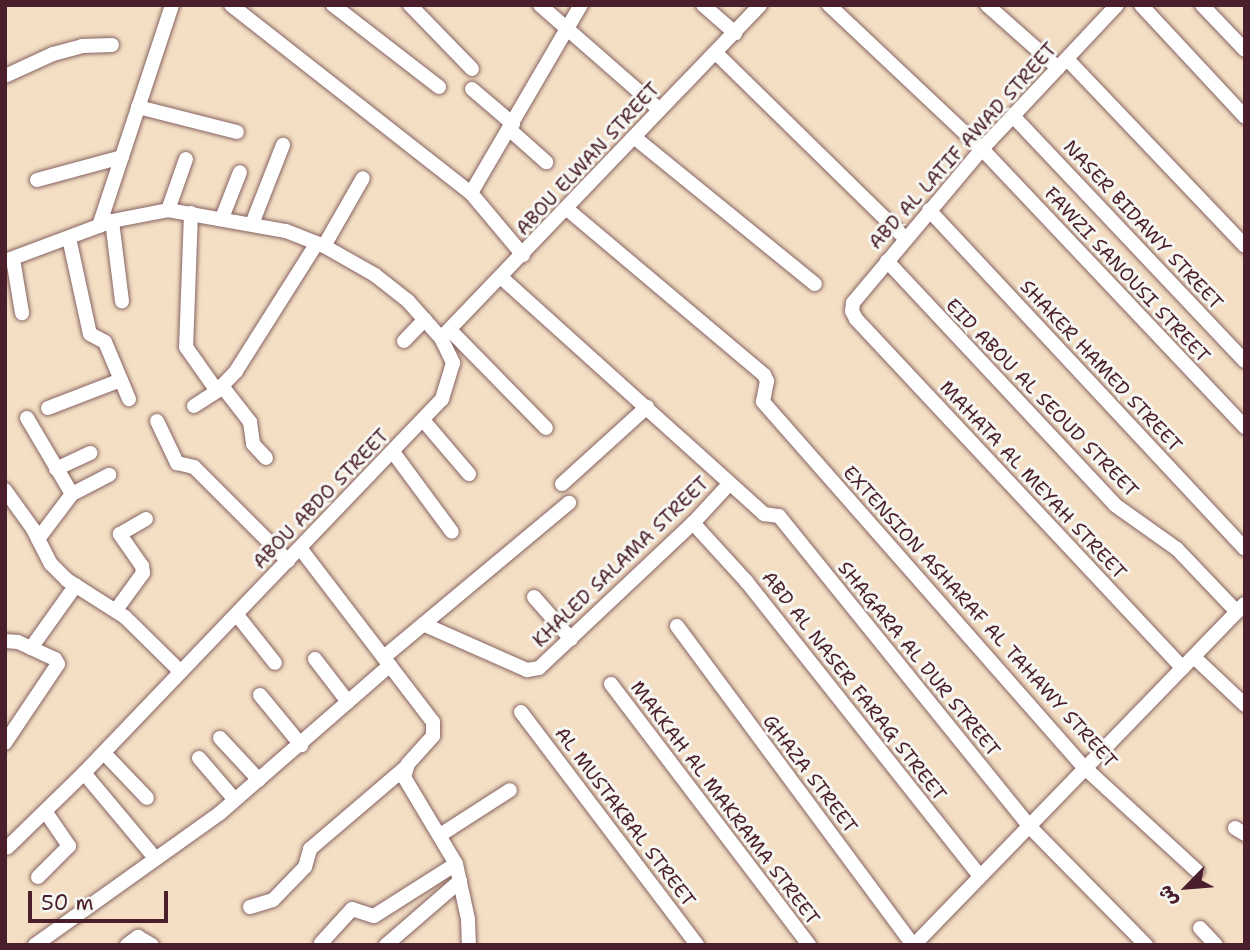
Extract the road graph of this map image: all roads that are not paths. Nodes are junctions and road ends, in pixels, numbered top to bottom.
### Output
1 (172, 5) edge
2 (230, 5) edge
3 (333, 5) edge
4 (410, 5) edge
5 (540, 5) edge
6 (581, 5) edge
7 (703, 5) edge
8 (760, 5) edge
9 (829, 5) edge
10 (986, 5) edge
11 (1117, 5) edge
12 (1141, 5) edge
13 (1202, 5) edge
14 (567, 31) junction
15 (735, 33) junction
16 (112, 44) dead end
17 (1245, 50) edge
18 (716, 52) junction
19 (1062, 63) junction
20 (472, 69) dead end
21 (5, 76) edge
22 (439, 87) dead end
23 (472, 89) dead end
24 (138, 107) junction
25 (660, 110) junction
26 (1013, 116) junction
27 (1245, 117) edge
28 (511, 126) junction
29 (237, 132) dead end
30 (634, 137) junction
31 (283, 145) dead end
32 (982, 149) junction
33 (122, 157) junction
34 (186, 159) dead end
35 (546, 162) dead end
36 (240, 172) dead end
37 (363, 178) dead end
38 (37, 180) dead end
39 (471, 193) junction
40 (567, 209) junction
41 (168, 210) junction
42 (929, 210) junction
43 (191, 213) junction
44 (222, 218) junction
45 (105, 223) junction
46 (252, 224) junction
47 (69, 237) junction
48 (905, 238) junction
49 (320, 245) junction
50 (1245, 246) edge
51 (523, 255) junction
52 (9, 260) edge
53 (887, 261) junction
54 (502, 278) junction
55 (815, 284) dead end
56 (122, 301) dead end
57 (22, 313) dead end
58 (856, 318) joint
59 (425, 319) junction
60 (446, 334) junction
61 (404, 341) dead end
62 (1245, 361) edge
63 (121, 380) junction
64 (219, 389) junction
65 (129, 399) dead end
66 (194, 406) dead end
67 (647, 407) junction
68 (48, 408) dead end
69 (27, 418) dead end
70 (423, 420) junction
71 (157, 421) dead end
72 (1245, 427) edge
73 (546, 428) dead end
74 (393, 452) junction
75 (91, 453) dead end
76 (266, 458) dead end
77 (56, 469) junction
78 (469, 474) dead end
79 (108, 475) dead end
80 (730, 483) junction
81 (562, 484) dead end
82 (5, 490) edge
83 (72, 494) junction
84 (569, 503) dead end
85 (146, 519) dead end
86 (693, 523) junction
87 (452, 532) dead end
88 (38, 539) junction
89 (300, 548) junction
90 (1245, 549) edge
91 (288, 561) junction
92 (76, 585) junction
93 (534, 597) dead end
94 (1241, 608) edge
95 (116, 610) junction
96 (237, 615) junction
97 (423, 624) junction
98 (677, 626) dead end
99 (571, 639) junction
100 (5, 641) edge
101 (31, 648) junction
102 (1194, 657) junction
103 (315, 659) dead end
104 (387, 661) junction
105 (275, 663) dead end
106 (1182, 668) junction
107 (181, 672) junction
108 (611, 684) dead end
109 (260, 695) dead end
110 (348, 702) junction
111 (1245, 705) edge
112 (521, 712) dead end
113 (220, 738) dead end
114 (5, 743) edge
115 (302, 745) junction
116 (104, 753) junction
117 (199, 758) dead end
118 (405, 768) junction
119 (1085, 768) junction
120 (84, 773) junction
121 (260, 780) junction
122 (510, 790) dead end
123 (147, 798) dead end
124 (235, 800) junction
125 (45, 811) junction
126 (1029, 826) junction
127 (440, 835) junction
128 (7, 848) dead end
129 (155, 858) junction
130 (456, 864) junction
131 (1197, 871) dead end
132 (980, 876) junction
133 (38, 877) dead end
134 (460, 881) junction
135 (250, 907) dead end
136 (1200, 928) dead end
137 (321, 943) dead end
138 (35, 945) edge
139 (127, 945) edge
140 (152, 945) edge
141 (386, 945) edge
142 (469, 945) edge
143 (697, 945) edge
144 (809, 945) edge
145 (914, 945) edge
146 (1146, 945) edge
147 (1216, 945) edge

1 - 24 street
2 - 39 street
3 - 22 street
4 - 20 street
5 - 14 street
6 - 14 street
7 - 15 street
8 - 15 street, ABOU ELWAN STREET
9 - 32 street, FAWZI SANOUSI STREET
10 - 19 street
11 - 19 street, ABD AL LATIF AWAD STREET
12 - 27 street
13 - 17 street
14 - 25 street
14 - 28 street
15 - 18 street, ABOU ELWAN STREET
16 - 21 street
18 - 25 street, ABOU ELWAN STREET
18 - 48 street
19 - 26 street, ABD AL LATIF AWAD STREET
19 - 50 street
23 - 28 street
24 - 29 street
24 - 33 street
25 - 30 street, ABOU ELWAN STREET
26 - 32 street, ABD AL LATIF AWAD STREET
26 - 62 street, NASER BIDAWY STREET
28 - 35 street
28 - 39 street
30 - 40 street, ABOU ELWAN STREET
30 - 55 street
31 - 46 street
32 - 42 street, ABD AL LATIF AWAD STREET
32 - 72 street, FAWZI SANOUSI STREET
33 - 38 street
33 - 45 street
34 - 41 street
36 - 44 street
37 - 49 street
39 - 51 street
40 - 51 street, ABOU ELWAN STREET
40 - 119 street, EXTENSION ASHARAF AL TAHAWY STREET
41 - 43 street
41 - 45 street
42 - 48 street, ABD AL LATIF AWAD STREET
42 - 90 street, SHAKER HAMED STREET
43 - 44 street
43 - 64 street
44 - 46 street
45 - 47 street
45 - 56 street
46 - 49 street
47 - 52 street
47 - 63 street
48 - 53 street, ABD AL LATIF AWAD STREET
49 - 59 street
49 - 64 street
51 - 54 street, ABOU ELWAN STREET
52 - 57 street
53 - 58 street, ABD AL LATIF AWAD STREET
53 - 94 street, EID ABOU AL SEOUD STREET
54 - 60 street, ABOU ELWAN STREET
54 - 67 street
58 - 106 street, MAHATA AL MEYAH STREET
59 - 60 street
59 - 61 street
60 - 70 street, ABOU ABDO STREET
60 - 73 street
63 - 65 street
63 - 68 street
64 - 66 street
64 - 76 street
67 - 80 street
67 - 81 street
69 - 77 street
70 - 74 street, ABOU ABDO STREET
70 - 78 street
71 - 91 street
74 - 87 street
74 - 89 street, ABOU ABDO STREET
75 - 77 street
77 - 83 street
79 - 83 street
80 - 86 street, KHALED SALAMA STREET
80 - 126 street, SHAGARA AL DUR STREET
82 - 88 street
83 - 88 street
84 - 97 street
85 - 95 street
86 - 99 street, KHALED SALAMA STREET
86 - 132 street, ABD AL NASER FARAG STREET
88 - 92 street
89 - 91 street, ABOU ABDO STREET
89 - 104 street
91 - 96 street, ABOU ABDO STREET
92 - 95 street
92 - 101 street
93 - 99 street
94 - 102 street
95 - 107 street
96 - 105 street
96 - 107 street, ABOU ABDO STREET
97 - 99 street, KHALED SALAMA STREET
97 - 104 street
98 - 145 street, GHAZA STREET
100 - 101 street
101 - 114 street
102 - 106 street
102 - 111 street
103 - 110 street
104 - 110 street
104 - 118 street
106 - 119 street
107 - 116 street, ABOU ABDO STREET
108 - 144 street, MAKKAH AL MAKRAMA STREET
109 - 115 street
110 - 115 street
112 - 143 street, AL MUSTAKBAL STREET
113 - 121 street
115 - 121 street
116 - 120 street, ABOU ABDO STREET
116 - 123 street
117 - 124 street
118 - 127 street
118 - 135 street
119 - 126 street
119 - 131 street, EXTENSION ASHARAF AL TAHAWY STREET
120 - 125 street, ABOU ABDO STREET
120 - 129 street
121 - 124 street
122 - 127 street
124 - 129 street
125 - 128 street, ABOU ABDO STREET
125 - 133 street
126 - 132 street
126 - 146 street, SHAGARA AL DUR STREET
127 - 130 street
129 - 138 street
130 - 134 street
130 - 137 street
132 - 145 street
134 - 141 street
134 - 142 street
136 - 147 street
139 - 140 street

